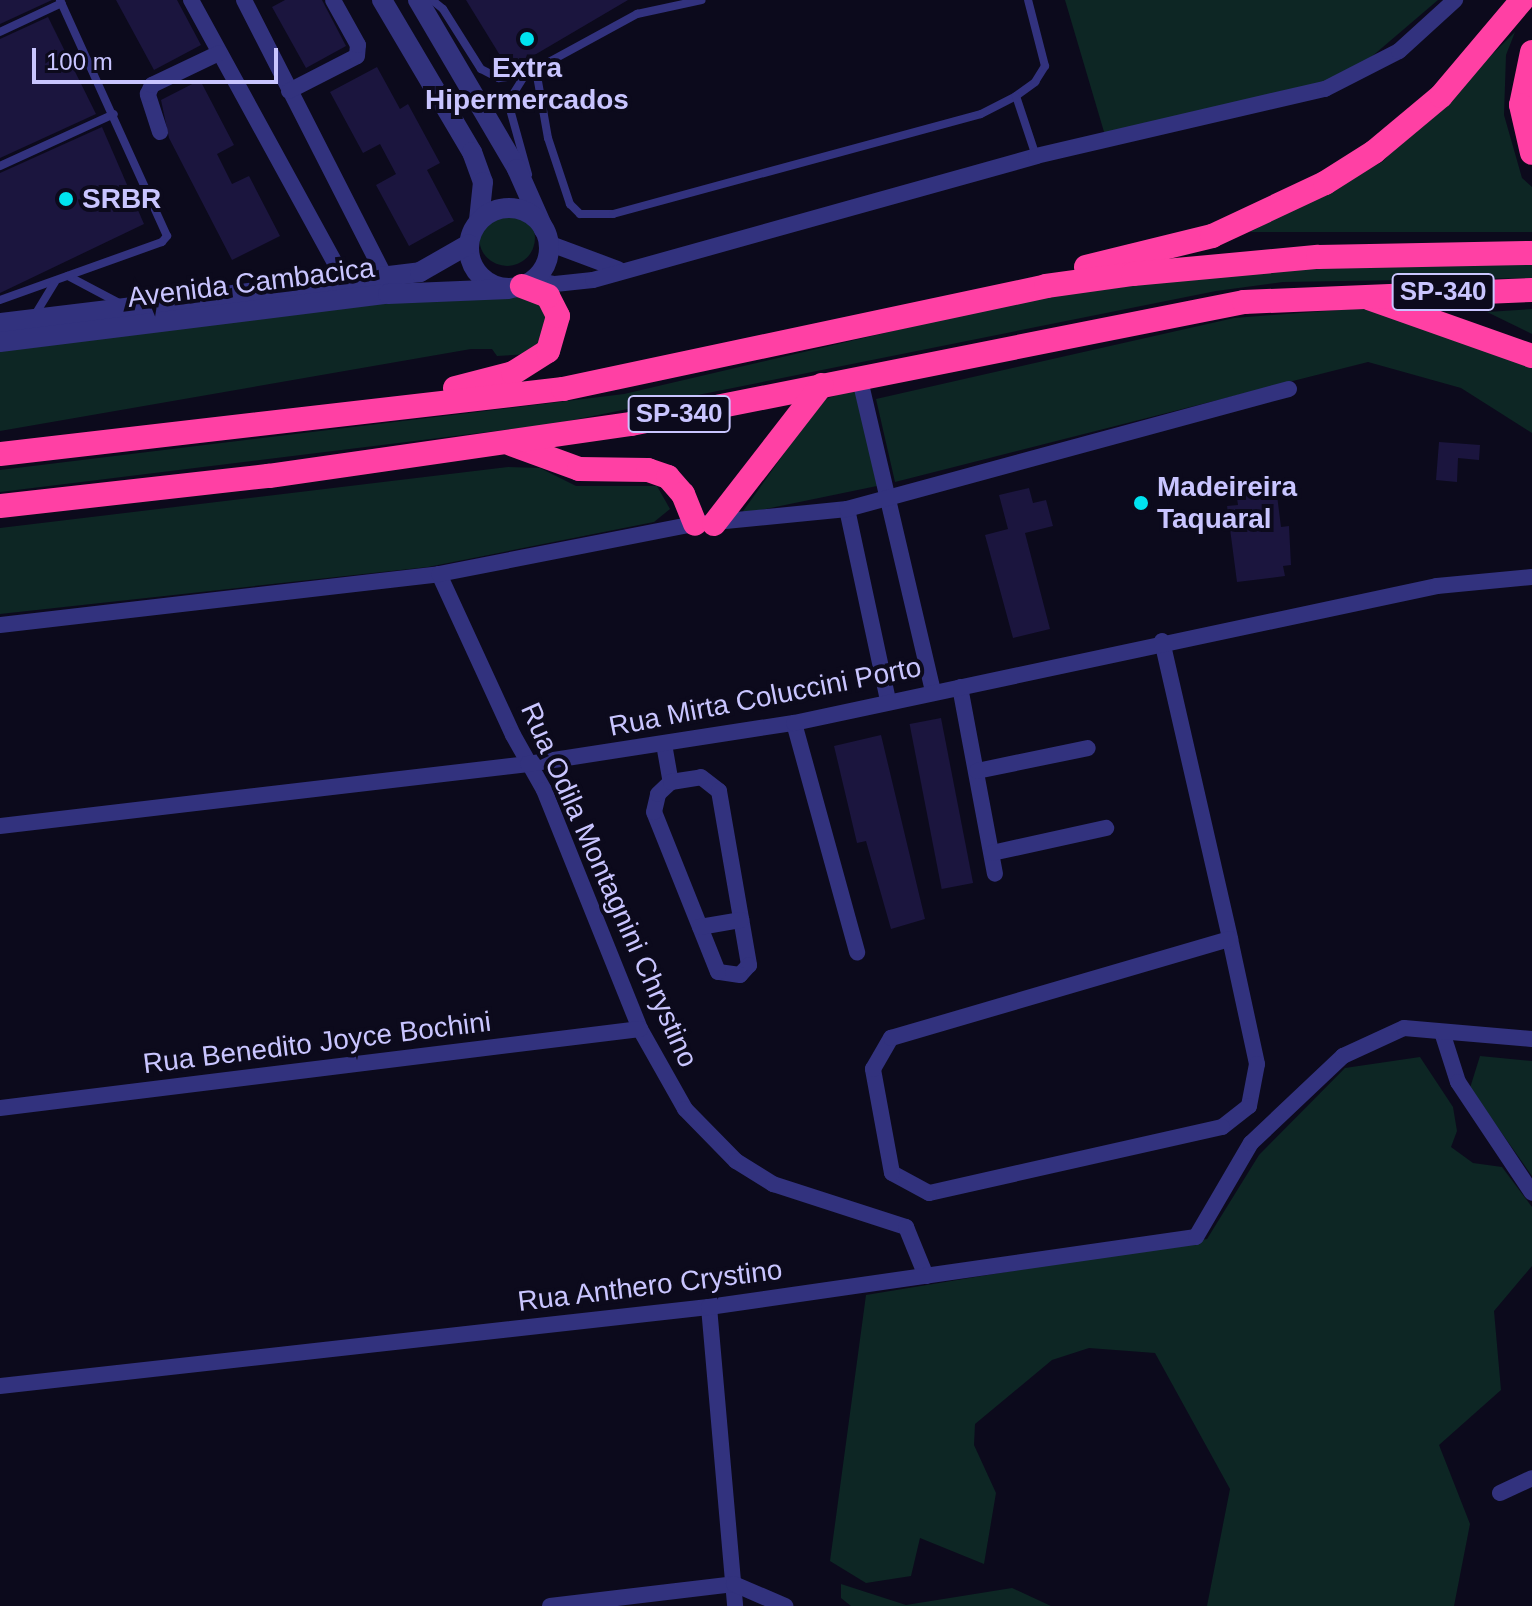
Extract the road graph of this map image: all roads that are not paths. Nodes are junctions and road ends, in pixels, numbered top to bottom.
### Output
1 (191, 0) edge
2 (244, 0) edge
3 (333, 0) edge
4 (382, 0) edge
5 (418, 0) edge
6 (432, 0) edge
7 (702, 0) edge
8 (1028, 0) edge
9 (1455, 0) edge
10 (1522, 0) edge
11 (61, 2) edge
12 (0, 32) edge
13 (1532, 52) edge
14 (219, 53) junction
15 (536, 70) junction
16 (525, 75) junction
17 (289, 91) junction
18 (1016, 96) junction
19 (114, 114) junction
20 (160, 132) dead end
21 (1532, 153) edge
22 (1036, 156) junction
23 (0, 166) edge
24 (534, 200) junction
25 (479, 221) junction
26 (546, 236) junction
27 (469, 244) junction
28 (1532, 253) edge
29 (618, 269) junction
30 (68, 276) junction
31 (385, 277) junction
32 (56, 281) junction
33 (345, 281) junction
34 (522, 285) junction
35 (1532, 290) edge
36 (1354, 294) junction
37 (0, 300) edge
38 (127, 308) junction
39 (942, 308) junction
40 (31, 320) junction
41 (0, 323) edge
42 (0, 342) edge
43 (1532, 356) edge
44 (860, 380) junction
45 (822, 385) junction
46 (1289, 389) dead end
47 (149, 437) junction
48 (509, 444) junction
49 (0, 454) edge
50 (890, 500) junction
51 (0, 506) edge
52 (847, 509) junction
53 (705, 524) junction
54 (439, 574) junction
55 (1532, 577) edge
56 (0, 625) edge
57 (1162, 641) junction
58 (960, 687) junction
59 (933, 692) junction
60 (888, 701) junction
61 (794, 723) junction
62 (664, 744) junction
63 (1088, 748) dead end
64 (528, 764) junction
65 (977, 771) junction
66 (671, 782) junction
67 (0, 826) edge
68 (1106, 828) dead end
69 (992, 853) junction
70 (995, 874) dead end
71 (741, 920) junction
72 (700, 927) junction
73 (1230, 939) junction
74 (857, 952) dead end
75 (640, 1029) junction
76 (1442, 1032) junction
77 (1532, 1039) edge
78 (0, 1108) edge
79 (1532, 1193) edge
80 (926, 1276) junction
81 (709, 1307) junction
82 (0, 1386) edge
83 (1532, 1478) edge
84 (1500, 1493) dead end
85 (734, 1584) junction
86 (550, 1606) edge
87 (735, 1606) edge
88 (785, 1606) edge

1 - 14 street
2 - 17 street
3 - 17 street
4 - 25 street
5 - 24 street
6 - 16 lane
7 - 15 lane
8 - 18 lane
9 - 22 street
10 - 39 highway
11 - 12 lane
11 - 19 lane
13 - 21 highway
14 - 20 street
14 - 33 street
15 - 16 lane
15 - 18 lane
16 - 24 lane
17 - 31 street
18 - 22 lane
19 - 23 lane
19 - 30 lane
22 - 29 street
24 - 26 street
25 - 26 street
25 - 27 street
26 - 29 street
26 - 34 street
27 - 31 street, Avenida Cambacica
27 - 34 street
28 - 39 highway, SP-340
29 - 34 street
30 - 32 lane
30 - 38 lane
31 - 33 street, Avenida Cambacica
32 - 37 lane
32 - 40 lane
33 - 38 street, Avenida Cambacica
34 - 42 street, Avenida Cambacica
34 - 47 highway
35 - 36 highway, SP-340
36 - 43 highway
36 - 44 highway, SP-340
38 - 40 street, Avenida Cambacica
39 - 47 highway, SP-340
40 - 41 street, Avenida Cambacica
44 - 45 highway, SP-340
44 - 50 street
45 - 48 highway, SP-340
45 - 53 highway
46 - 50 street
47 - 49 highway, SP-340
48 - 51 highway, SP-340
48 - 53 highway
50 - 52 street
50 - 59 street
52 - 53 street
52 - 60 street
53 - 54 street
54 - 56 street
54 - 64 street, Rua Odila Montagnini Chrystino
55 - 57 street, Rua Mirta Coluccini Porto
57 - 58 street, Rua Mirta Coluccini Porto
57 - 73 street
58 - 59 street, Rua Mirta Coluccini Porto
58 - 65 street
59 - 60 street, Rua Mirta Coluccini Porto
60 - 61 street, Rua Mirta Coluccini Porto
61 - 62 street, Rua Mirta Coluccini Porto
61 - 74 street
62 - 64 street, Rua Mirta Coluccini Porto
62 - 66 street
63 - 65 street
64 - 67 street, Rua Mirta Coluccini Porto
64 - 75 street, Rua Odila Montagnini Chrystino
65 - 69 street
66 - 71 street
66 - 72 street
68 - 69 street
69 - 70 street
71 - 72 street
71 - 72 street
73 - 73 street
75 - 78 street, Rua Benedito Joyce Bochini
75 - 80 street, Rua Odila Montagnini Chrystino
76 - 77 street
76 - 79 street
76 - 80 street, Rua Anthero Crystino
80 - 81 street, Rua Anthero Crystino
81 - 82 street, Rua Anthero Crystino
81 - 85 street
83 - 84 street
85 - 86 street
85 - 87 street
85 - 88 street

